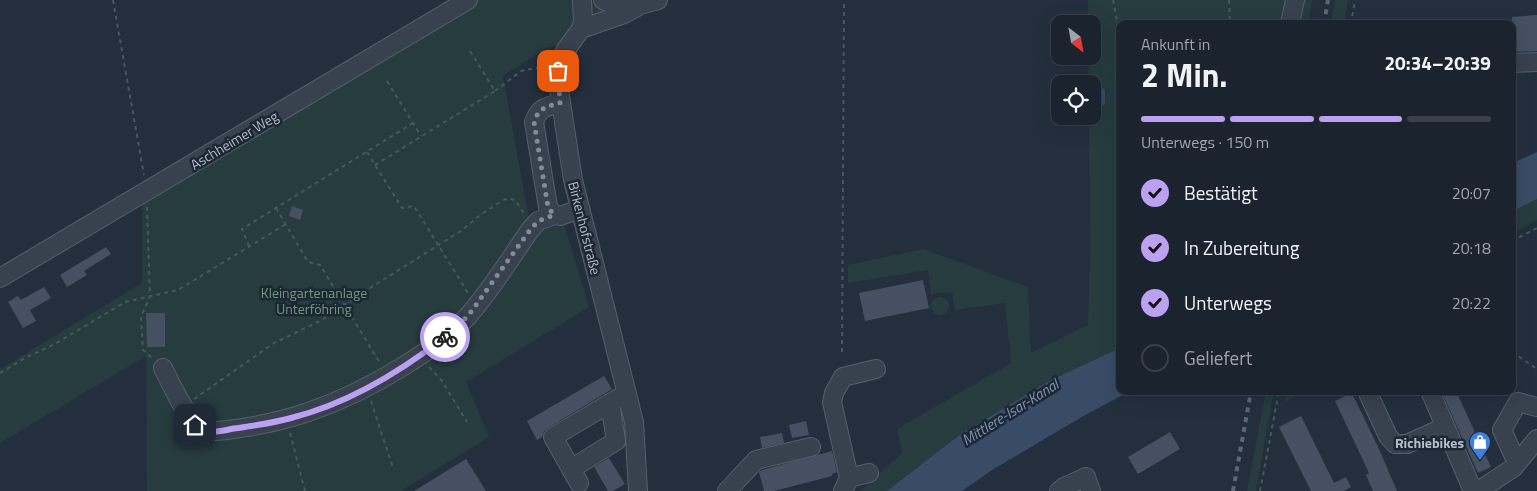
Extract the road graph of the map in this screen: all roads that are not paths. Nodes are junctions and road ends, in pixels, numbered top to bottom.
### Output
1 (468, 0) edge
2 (582, 0) edge
3 (603, 0) edge
4 (658, 0) edge
5 (1295, 0) edge
6 (637, 7) junction
7 (1291, 20) edge
8 (581, 29) junction
9 (1537, 62) edge
10 (1516, 64) edge
11 (560, 103) junction
12 (580, 209) junction
13 (554, 215) junction
14 (0, 278) edge
15 (163, 368) road end
16 (876, 369) dead end
17 (627, 392) junction
18 (1369, 395) edge
19 (1432, 395) edge
20 (610, 403) junction
21 (1537, 407) edge
22 (1445, 427) junction
23 (1537, 439) edge
24 (811, 446) dead end
25 (1517, 463) junction
26 (870, 473) dead end
27 (846, 485) edge
28 (641, 489) edge
29 (727, 491) edge
30 (1059, 491) edge
31 (1092, 491) edge
32 (1473, 491) edge
33 (1478, 491) edge

1 - 14 street, Aschheimer Weg
2 - 8 street
3 - 6 street
4 - 6 street
5 - 7 street
6 - 8 street
8 - 11 street, Birkenhofstraße
9 - 10 street
11 - 12 street, Birkenhofstraße
11 - 13 street
12 - 13 street
12 - 17 street, Birkenhofstraße
13 - 15 street
16 - 27 street
17 - 20 street
17 - 28 street, Birkenhofstraße
18 - 22 street
19 - 22 street
20 - 20 street
21 - 25 street
22 - 32 street
23 - 25 street
24 - 29 street
25 - 33 street
26 - 27 street
30 - 31 street

